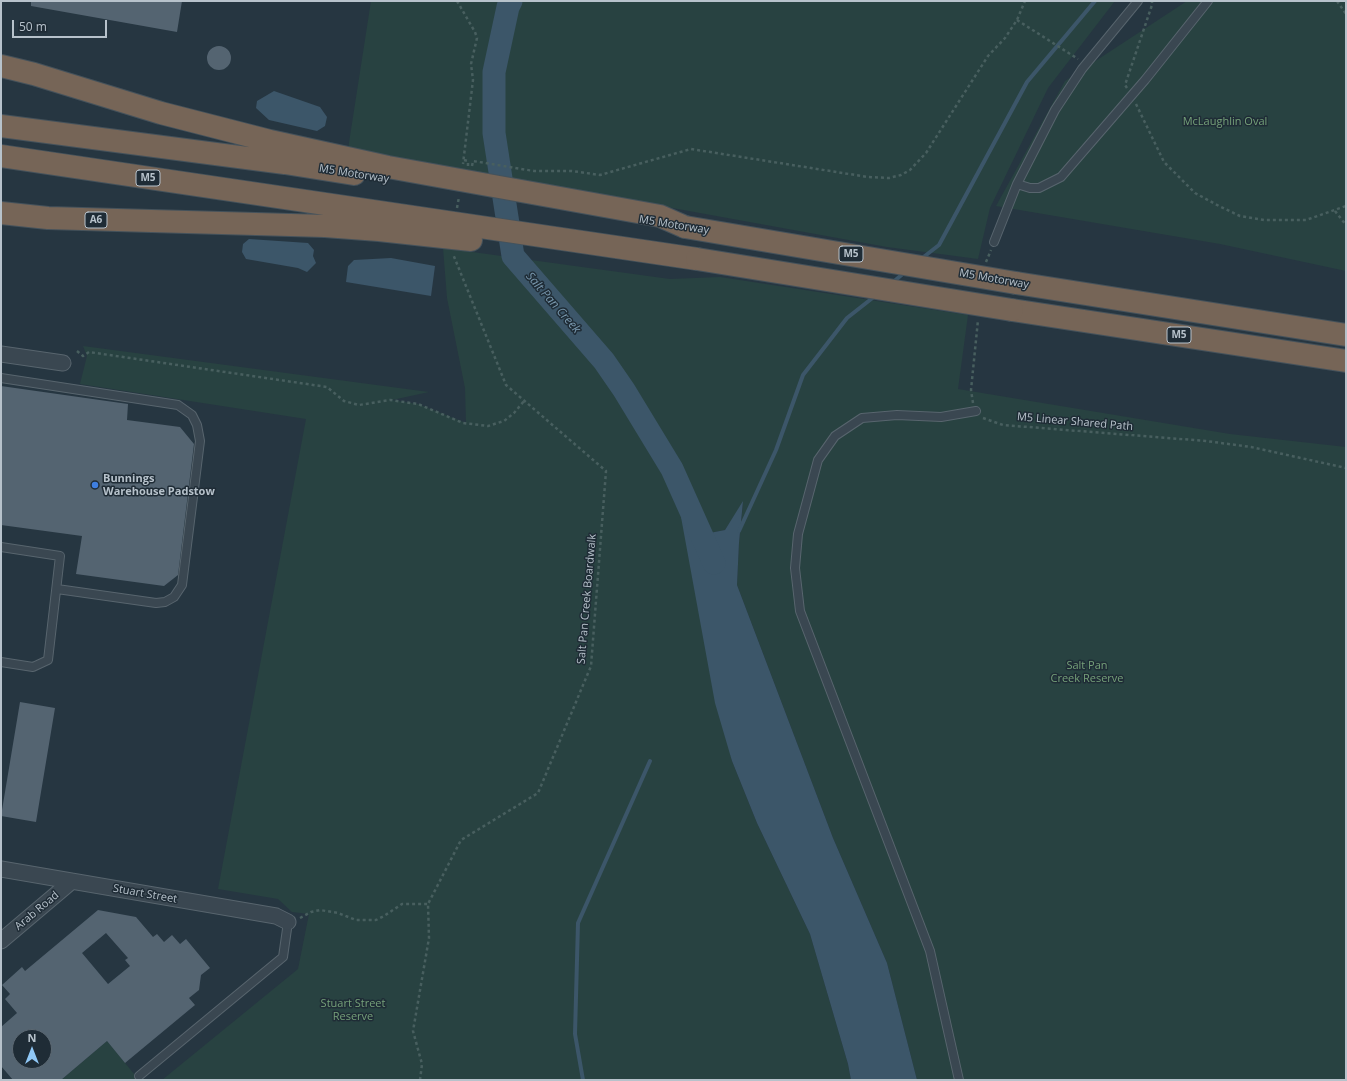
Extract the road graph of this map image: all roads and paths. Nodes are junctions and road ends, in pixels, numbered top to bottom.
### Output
1 (457, 1) edge
2 (1025, 1) edge
3 (1138, 1) edge
4 (1152, 1) edge
5 (1208, 1) edge
6 (1337, 1) edge
7 (1346, 14) edge
8 (1017, 20) junction
9 (1076, 58) dead end
10 (1, 66) edge
11 (1131, 95) junction
12 (1, 126) edge
13 (1, 156) edge
14 (464, 160) junction
15 (463, 168) dead end
16 (387, 173) junction
17 (1017, 184) junction
18 (460, 190) dead end
19 (1346, 206) edge
20 (1335, 211) junction
21 (1, 213) edge
22 (457, 213) dead end
23 (380, 221) junction
24 (1346, 225) edge
25 (994, 242) joint
26 (452, 251) dead end
27 (985, 268) dead end
28 (979, 314) dead end
29 (1346, 335) edge
30 (77, 351) dead end
31 (1, 354) edge
32 (1346, 361) edge
33 (63, 363) dead end
34 (1, 378) edge
35 (524, 401) junction
36 (976, 411) junction
37 (1346, 468) edge
38 (1, 547) edge
39 (57, 589) junction
40 (1, 662) edge
41 (1, 869) edge
42 (72, 881) junction
43 (428, 904) junction
44 (288, 922) junction
45 (1, 940) edge
46 (139, 1076) dead end
47 (420, 1080) edge
48 (959, 1080) edge

1 - 14 path
2 - 8 path
3 - 17 lane
4 - 11 path
5 - 11 lane
6 - 7 path
8 - 9 path
8 - 14 path
10 - 16 highway, M5
11 - 17 lane
11 - 20 path
12 - 16 highway, M5 Motorway / M5
13 - 23 highway, M5
14 - 15 path
16 - 29 highway, M5 Motorway / M5, bridge
17 - 25 lane
18 - 22 path
19 - 20 path
20 - 24 path
21 - 23 highway, A6
23 - 32 highway, M5, bridge
25 - 27 path
26 - 35 path, Salt Pan Creek Boardwalk
28 - 36 path
30 - 35 path
31 - 33 street
34 - 39 lane
35 - 43 path, Salt Pan Creek Boardwalk
36 - 37 path, M5 Linear Shared Path
36 - 48 lane
38 - 39 lane
39 - 40 lane
41 - 42 street, Stuart Street
42 - 44 street, Stuart Street
42 - 45 street, Arab Road
43 - 44 path
43 - 47 path, Salt Pan Creek Boardwalk
44 - 46 lane

